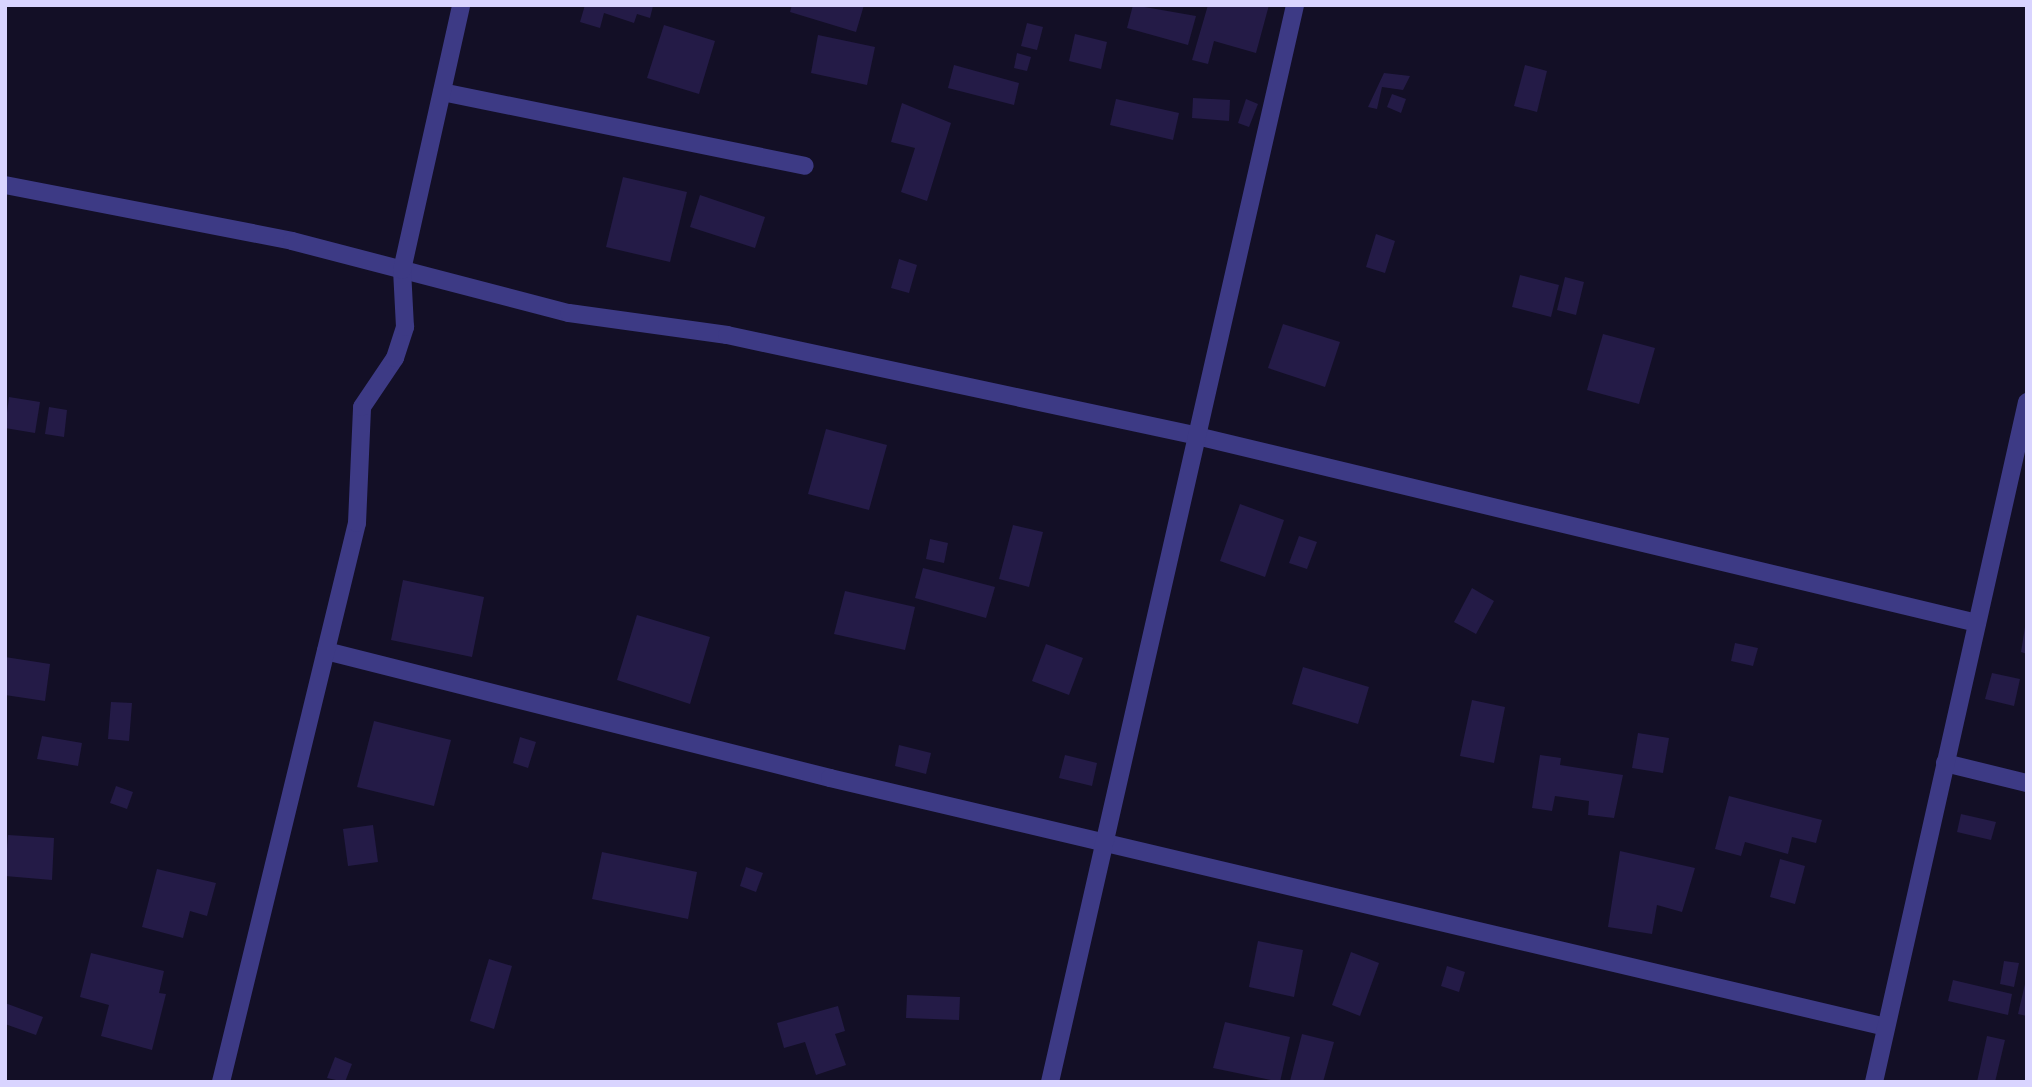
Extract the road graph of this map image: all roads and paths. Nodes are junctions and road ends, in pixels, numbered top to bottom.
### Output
1 (461, 5) edge
2 (1295, 5) edge
3 (442, 92) junction
4 (805, 166) dead end
5 (5, 185) edge
6 (402, 270) junction
7 (2027, 402) edge
8 (1201, 437) junction
9 (1977, 623) junction
10 (326, 651) junction
11 (1945, 763) junction
12 (2027, 783) edge
13 (1108, 839) junction
14 (1886, 1027) junction
15 (220, 1082) edge
16 (1050, 1082) edge
17 (1874, 1082) edge

1 - 3 street
2 - 8 street
3 - 4 street
3 - 6 street
5 - 6 street
6 - 8 street
6 - 10 street
7 - 9 street
8 - 9 street
8 - 13 street
9 - 11 street
10 - 13 street
10 - 15 street
11 - 12 street
11 - 14 street
13 - 14 street
13 - 16 street
14 - 17 street

